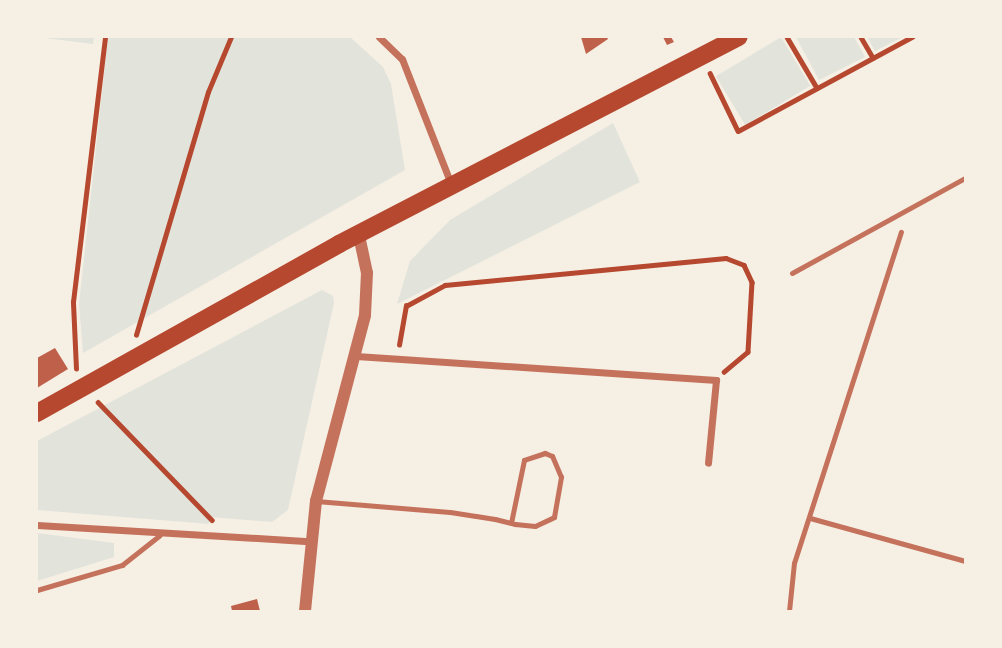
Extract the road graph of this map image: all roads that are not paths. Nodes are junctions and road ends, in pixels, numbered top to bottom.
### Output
1 (379, 37) edge
2 (738, 37) edge
3 (965, 178) edge
4 (453, 187) junction
5 (901, 232) dead end
6 (359, 234) junction
7 (792, 273) dead end
8 (356, 356) junction
9 (37, 413) edge
10 (708, 463) dead end
11 (316, 501) junction
12 (810, 518) junction
13 (512, 523) junction
14 (37, 525) edge
15 (160, 535) junction
16 (309, 541) junction
17 (965, 561) edge
18 (37, 590) edge
19 (305, 611) edge
20 (789, 611) edge

1 - 4 street
2 - 4 main road
3 - 7 lane
4 - 6 main road
5 - 12 lane
6 - 8 street
6 - 9 main road
8 - 10 street
8 - 11 street
11 - 13 lane
11 - 16 street
12 - 17 lane
12 - 20 lane
13 - 13 lane
14 - 15 street
15 - 16 street
15 - 18 lane
16 - 19 street

